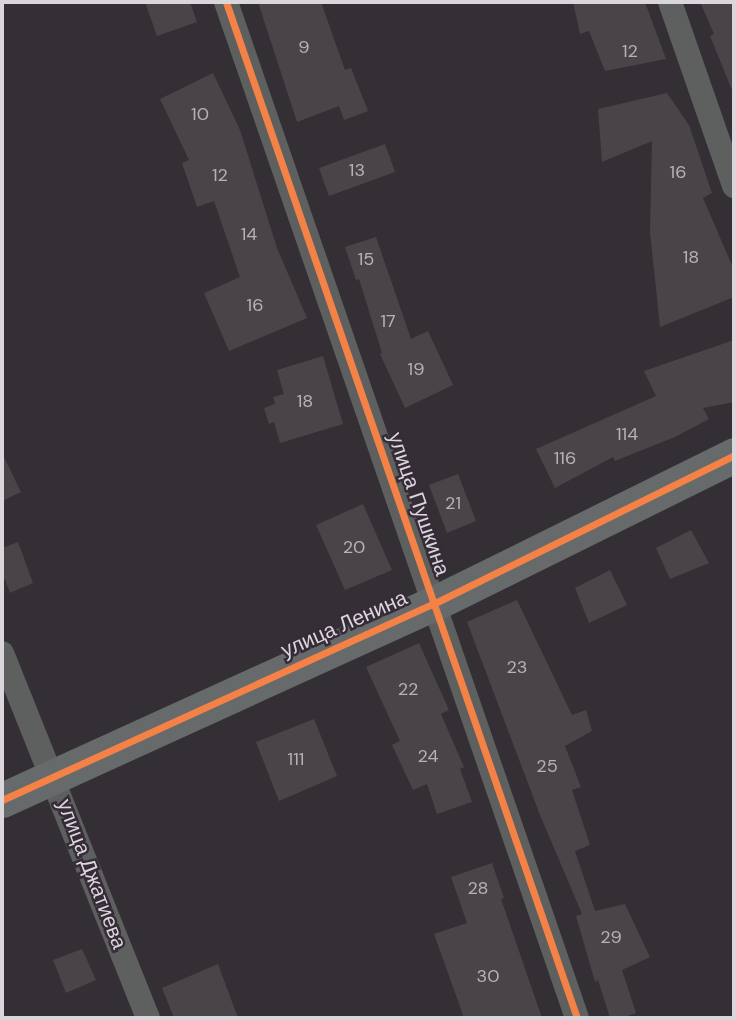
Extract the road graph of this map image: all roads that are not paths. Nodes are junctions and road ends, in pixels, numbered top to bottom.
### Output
1 (226, 2) edge
2 (670, 2) edge
3 (734, 186) edge
4 (734, 454) edge
5 (435, 603) junction
6 (2, 653) edge
7 (53, 775) junction
8 (2, 800) edge
9 (148, 1018) edge
10 (577, 1018) edge

1 - 5 street, улица Пушкина
2 - 3 street
4 - 5 street, улица Ленина
5 - 7 street, улица Ленина
5 - 10 street, улица Пушкина
6 - 7 street, улица Джатиева
7 - 8 street, улица Ленина
7 - 9 street, улица Джатиева

